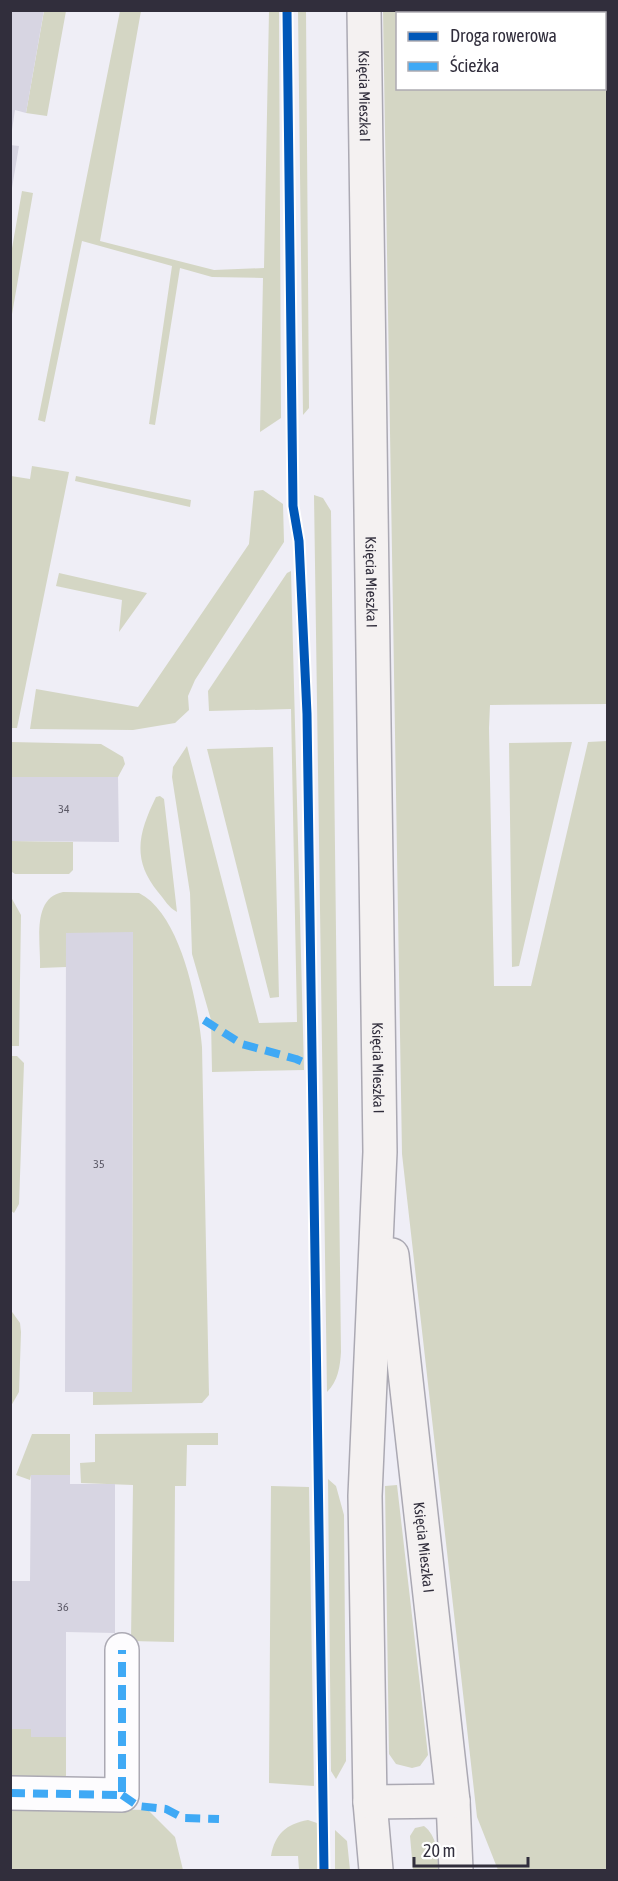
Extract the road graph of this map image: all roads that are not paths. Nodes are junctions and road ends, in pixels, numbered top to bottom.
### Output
1 (364, 10) edge
2 (380, 1152) junction
3 (368, 1430) junction
4 (419, 1492) junction
5 (122, 1650) dead end
6 (10, 1793) edge
7 (453, 1800) junction
8 (370, 1802) junction
9 (376, 1870) edge
10 (456, 1870) edge

1 - 2 street, Księcia Mieszka I
2 - 3 street, Księcia Mieszka I
2 - 4 street, Księcia Mieszka I
3 - 4 street
3 - 8 street, Księcia Mieszka I
4 - 7 street, Księcia Mieszka I
5 - 6 street
7 - 8 street
7 - 10 street, Księcia Mieszka I
8 - 9 street, Księcia Mieszka I

